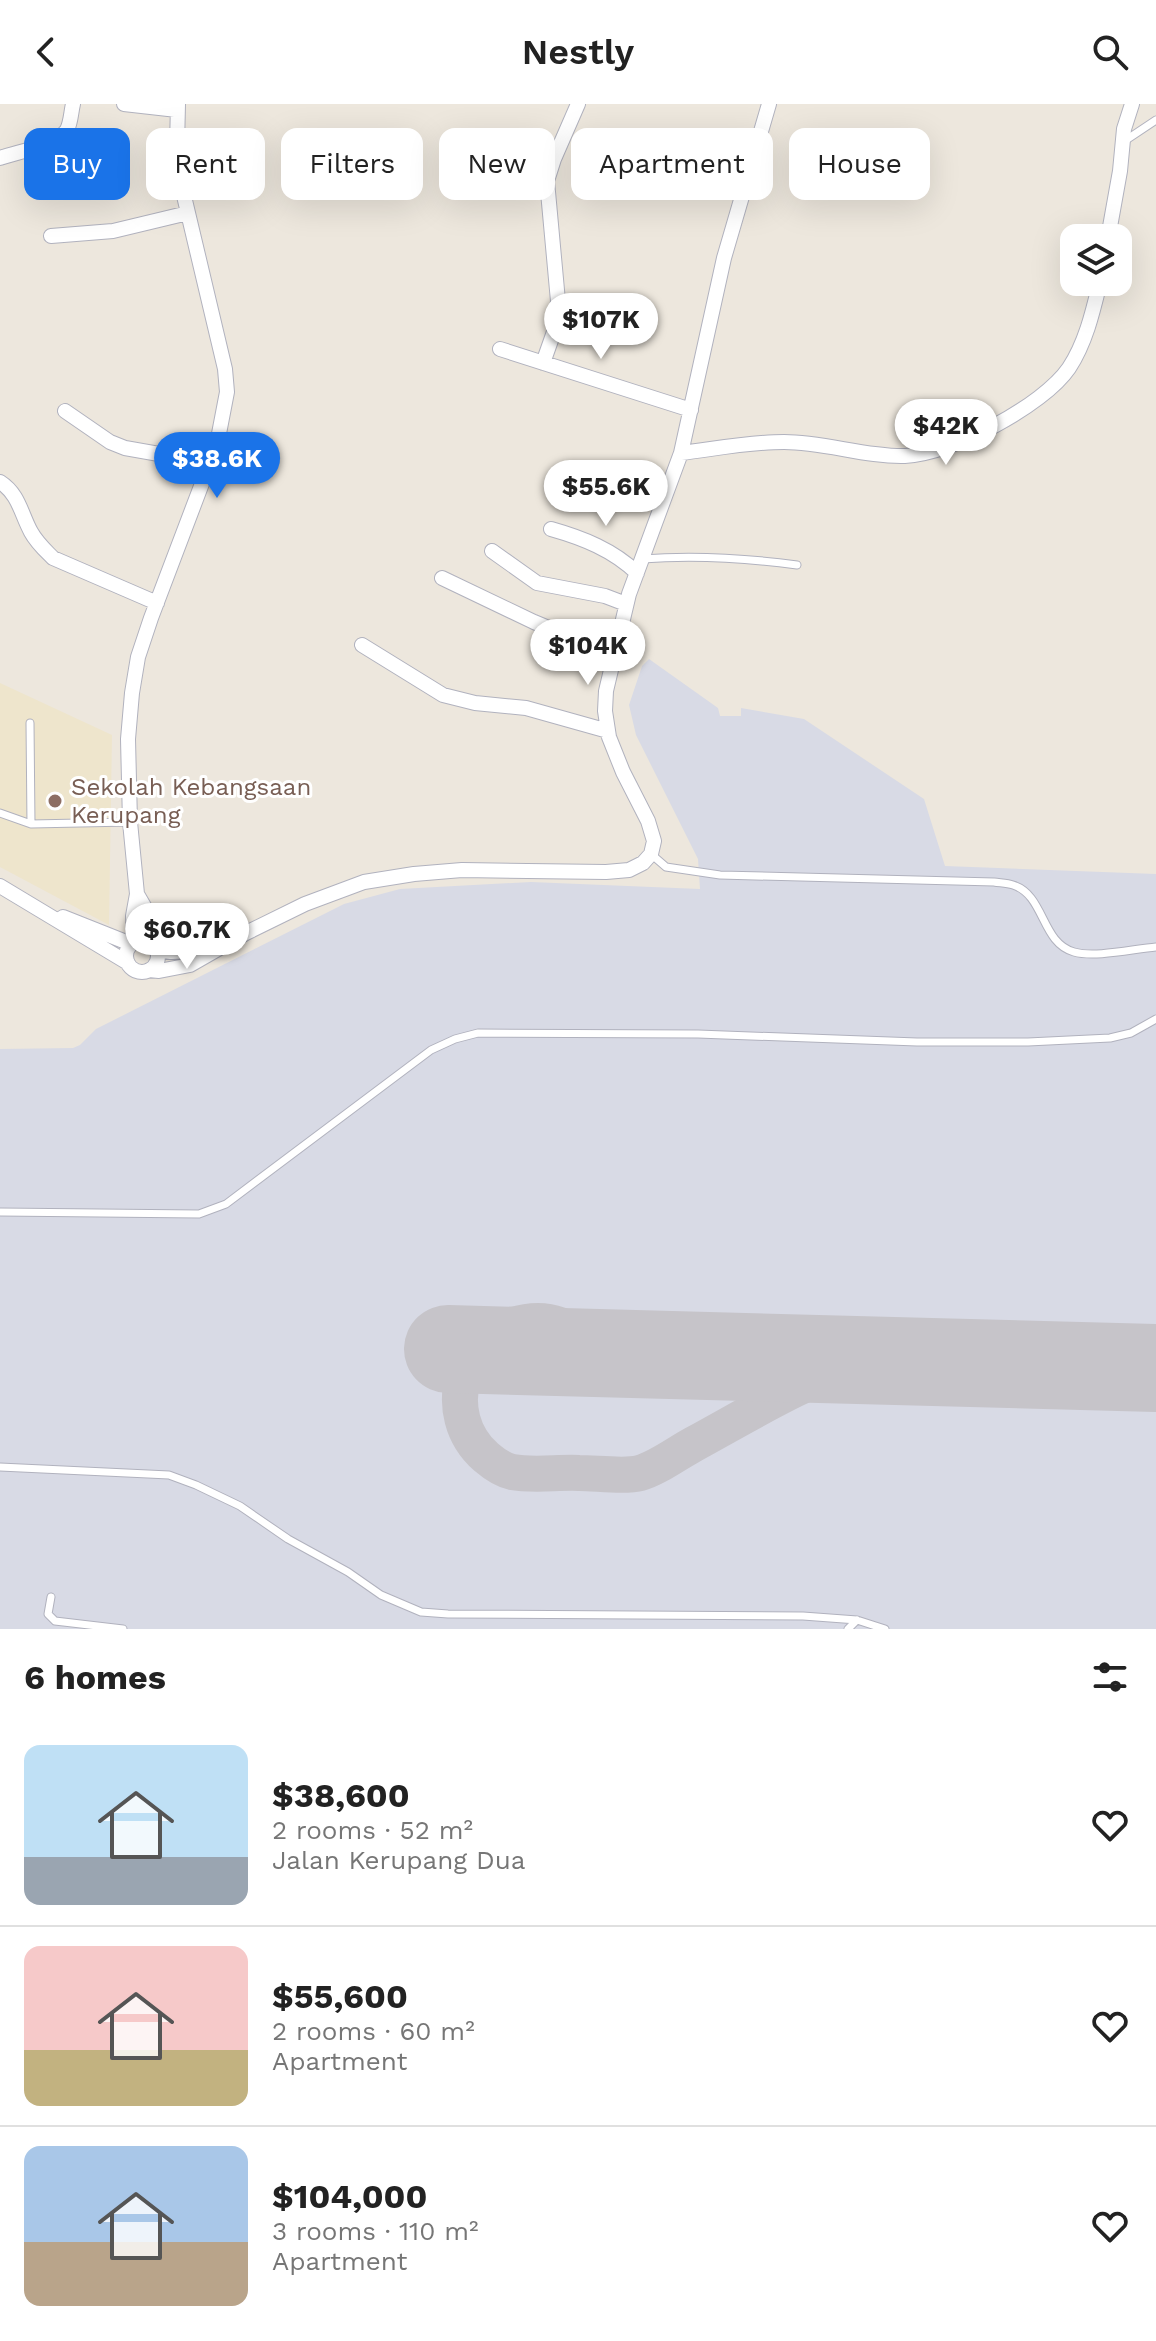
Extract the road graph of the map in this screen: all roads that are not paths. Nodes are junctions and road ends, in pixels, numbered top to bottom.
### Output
1 (73, 104) edge
2 (124, 104) edge
3 (578, 104) edge
4 (769, 104) edge
5 (1132, 104) edge
6 (177, 107) edge
7 (1156, 120) edge
8 (1123, 142) junction
9 (0, 158) edge
10 (188, 213) junction
11 (1110, 224) edge
12 (51, 236) dead end
13 (1096, 296) edge
14 (500, 349) dead end
15 (543, 363) junction
16 (691, 410) junction
17 (65, 411) dead end
18 (681, 453) junction
19 (207, 473) junction
20 (0, 482) edge
21 (551, 529) dead end
22 (492, 551) dead end
23 (797, 565) dead end
24 (639, 566) junction
25 (442, 578) dead end
26 (157, 603) junction
27 (626, 604) junction
28 (362, 645) dead end
29 (613, 655) junction
30 (30, 723) dead end
31 (608, 731) junction
32 (0, 813) edge
33 (130, 822) junction
34 (31, 824) junction
35 (651, 854) junction
36 (0, 886) edge
37 (137, 894) junction
38 (47, 914) junction
39 (132, 943) junction
40 (154, 946) junction
41 (1156, 947) edge
42 (220, 950) junction
43 (128, 963) junction
44 (149, 970) junction
45 (1156, 1019) edge
46 (0, 1212) edge
47 (0, 1467) edge
48 (51, 1597) dead end
49 (857, 1620) junction
50 (123, 1629) edge
51 (848, 1629) edge
52 (885, 1629) edge

1 - 9 street
2 - 6 street
3 - 15 street
4 - 16 street
5 - 8 street
6 - 10 street
7 - 8 lane
8 - 11 street
10 - 12 street
10 - 19 street
13 - 18 street
14 - 15 street
15 - 16 street
16 - 18 street
17 - 19 street
18 - 24 street
19 - 26 street
20 - 26 street
21 - 24 street
22 - 27 street
23 - 24 lane
24 - 27 street
25 - 29 street
26 - 33 street
27 - 29 street
28 - 31 street
29 - 31 street
30 - 34 lane
31 - 35 street
32 - 34 lane
33 - 34 lane
33 - 37 street
35 - 41 lane
35 - 42 street
36 - 38 street
37 - 39 street
37 - 40 street
38 - 39 street
38 - 43 street
39 - 40 street
39 - 43 street
40 - 42 street
40 - 44 street
42 - 44 street
43 - 44 street
45 - 46 lane
47 - 49 lane
48 - 50 lane
49 - 51 lane
49 - 52 lane

